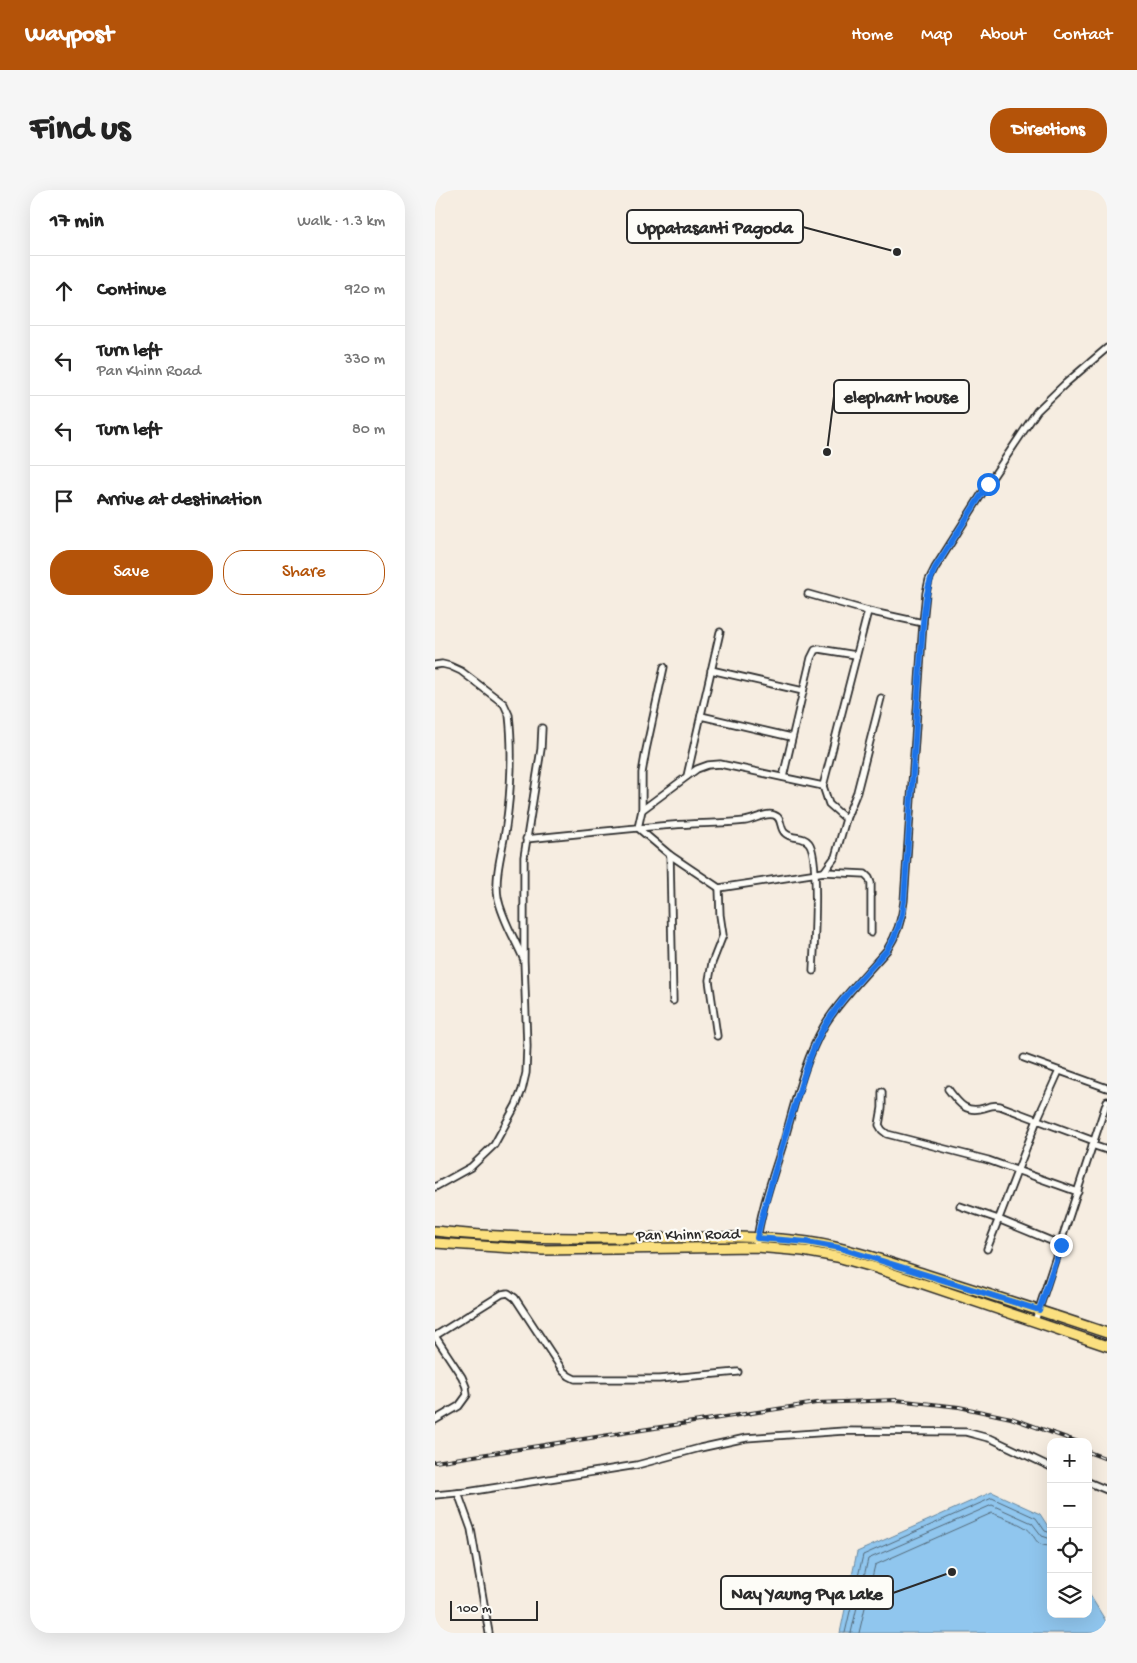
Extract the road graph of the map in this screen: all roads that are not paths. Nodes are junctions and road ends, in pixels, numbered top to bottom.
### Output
1 (1107, 348) edge
2 (808, 594) dead end
3 (868, 611) junction
4 (923, 623) junction
5 (720, 632) dead end
6 (856, 655) junction
7 (435, 665) edge
8 (664, 666) dead end
9 (711, 670) junction
10 (803, 691) junction
11 (881, 698) dead end
12 (701, 716) junction
13 (542, 728) dead end
14 (791, 737) junction
15 (687, 776) junction
16 (783, 777) junction
17 (823, 786) junction
18 (642, 810) junction
19 (846, 819) junction
20 (638, 828) junction
21 (526, 839) junction
22 (670, 855) junction
23 (824, 872) junction
24 (815, 873) junction
25 (719, 888) junction
26 (871, 933) dead end
27 (524, 960) junction
28 (813, 971) dead end
29 (673, 1002) dead end
30 (717, 1036) dead end
31 (1024, 1058) dead end
32 (1059, 1071) junction
33 (1107, 1088) edge
34 (948, 1089) dead end
35 (882, 1092) dead end
36 (1107, 1101) edge
37 (1037, 1120) junction
38 (1093, 1143) junction
39 (1107, 1150) edge
40 (1017, 1169) junction
41 (435, 1186) edge
42 (1078, 1192) junction
43 (960, 1206) dead end
44 (999, 1219) junction
45 (435, 1231) edge
46 (435, 1243) edge
47 (756, 1243) junction
48 (1061, 1245) junction
49 (987, 1249) dead end
50 (1039, 1310) junction
51 (1035, 1321) junction
52 (1107, 1333) edge
53 (435, 1336) edge
54 (1107, 1346) edge
55 (737, 1372) dead end
56 (435, 1420) edge
57 (1047, 1465) edge
58 (1090, 1483) edge
59 (1107, 1490) edge
60 (458, 1493) junction
61 (435, 1496) edge
62 (489, 1633) edge

1 - 4 street
2 - 3 street
3 - 4 street
3 - 6 street
4 - 47 street
5 - 9 street
6 - 10 street
6 - 17 street
7 - 27 street
8 - 18 street
9 - 10 street
9 - 12 street
10 - 14 street
11 - 19 street
12 - 14 street
12 - 15 street
13 - 21 street
14 - 16 street
15 - 16 street
15 - 18 street
16 - 17 street
17 - 19 street
18 - 20 street
19 - 23 street
20 - 21 street
20 - 22 street
20 - 24 street
21 - 27 street
22 - 25 street
22 - 29 street
23 - 24 street
23 - 26 street
24 - 25 street
24 - 28 street
25 - 30 street
27 - 41 street
31 - 32 street
32 - 33 street
32 - 37 street
34 - 37 street
35 - 40 street
36 - 38 street
37 - 38 street
37 - 40 street
38 - 39 street
38 - 42 street
40 - 42 street
40 - 44 street
42 - 48 street
43 - 44 street
44 - 48 street
44 - 49 street
45 - 47 main road, Pan Khinn Road
46 - 47 main road, Pan Khinn Road
47 - 50 main road, Pan Khinn Road
47 - 51 main road, Pan Khinn Road
48 - 50 street
50 - 51 street
50 - 52 main road, Pan Khinn Road
51 - 54 main road, Pan Khinn Road
53 - 55 street
53 - 56 street
57 - 60 street
58 - 59 street
60 - 61 street
60 - 62 street

